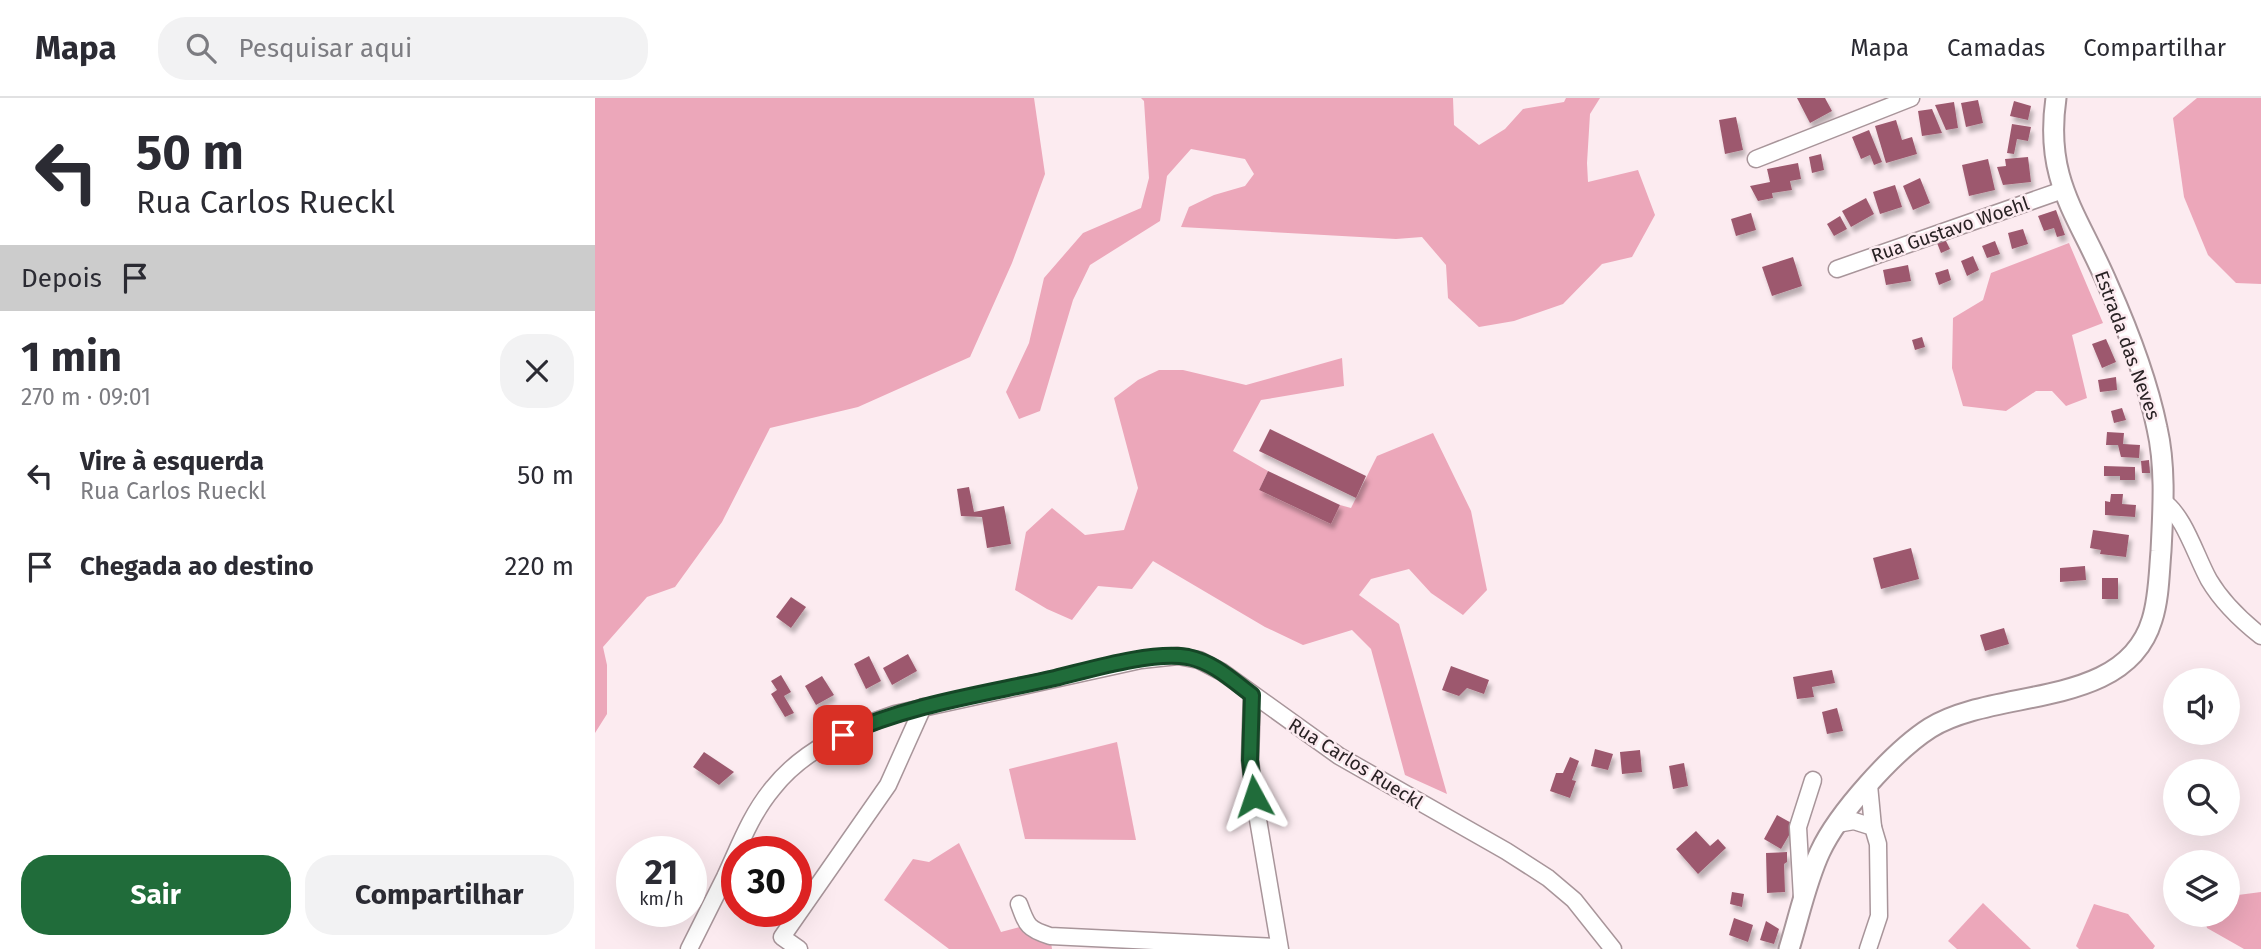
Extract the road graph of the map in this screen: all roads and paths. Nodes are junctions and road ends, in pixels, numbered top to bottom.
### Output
1 (1911, 98) edge
2 (2056, 98) edge
3 (1885, 103) edge
4 (1756, 159) dead end
5 (2063, 190) junction
6 (1837, 269) dead end
7 (2162, 501) junction
8 (2261, 636) edge
9 (1252, 695) junction
10 (923, 707) junction
11 (1813, 780) dead end
12 (1869, 785) junction
13 (1837, 824) junction
14 (1873, 827) junction
15 (1019, 904) dead end
16 (1802, 904) junction
17 (1280, 948) edge
18 (689, 949) edge
19 (799, 949) edge
20 (1613, 949) edge
21 (1789, 949) edge
22 (1868, 949) edge

1 - 3 street
2 - 5 main road, Estrada das Neves
3 - 4 street
5 - 6 street, Rua Gustavo Woehl
5 - 7 main road, Estrada das Neves
7 - 8 street
7 - 12 main road, Estrada das Neves
9 - 10 street, Rua Carlos Rueckl
9 - 17 street
9 - 20 street, Rua Carlos Rueckl
10 - 18 street, Rua Carlos Rueckl
10 - 19 street
11 - 16 street
12 - 13 main road, Estrada das Neves
12 - 14 street
13 - 14 street
13 - 16 main road, Estrada das Neves
14 - 22 street
15 - 17 street
16 - 21 main road, Estrada das Neves

